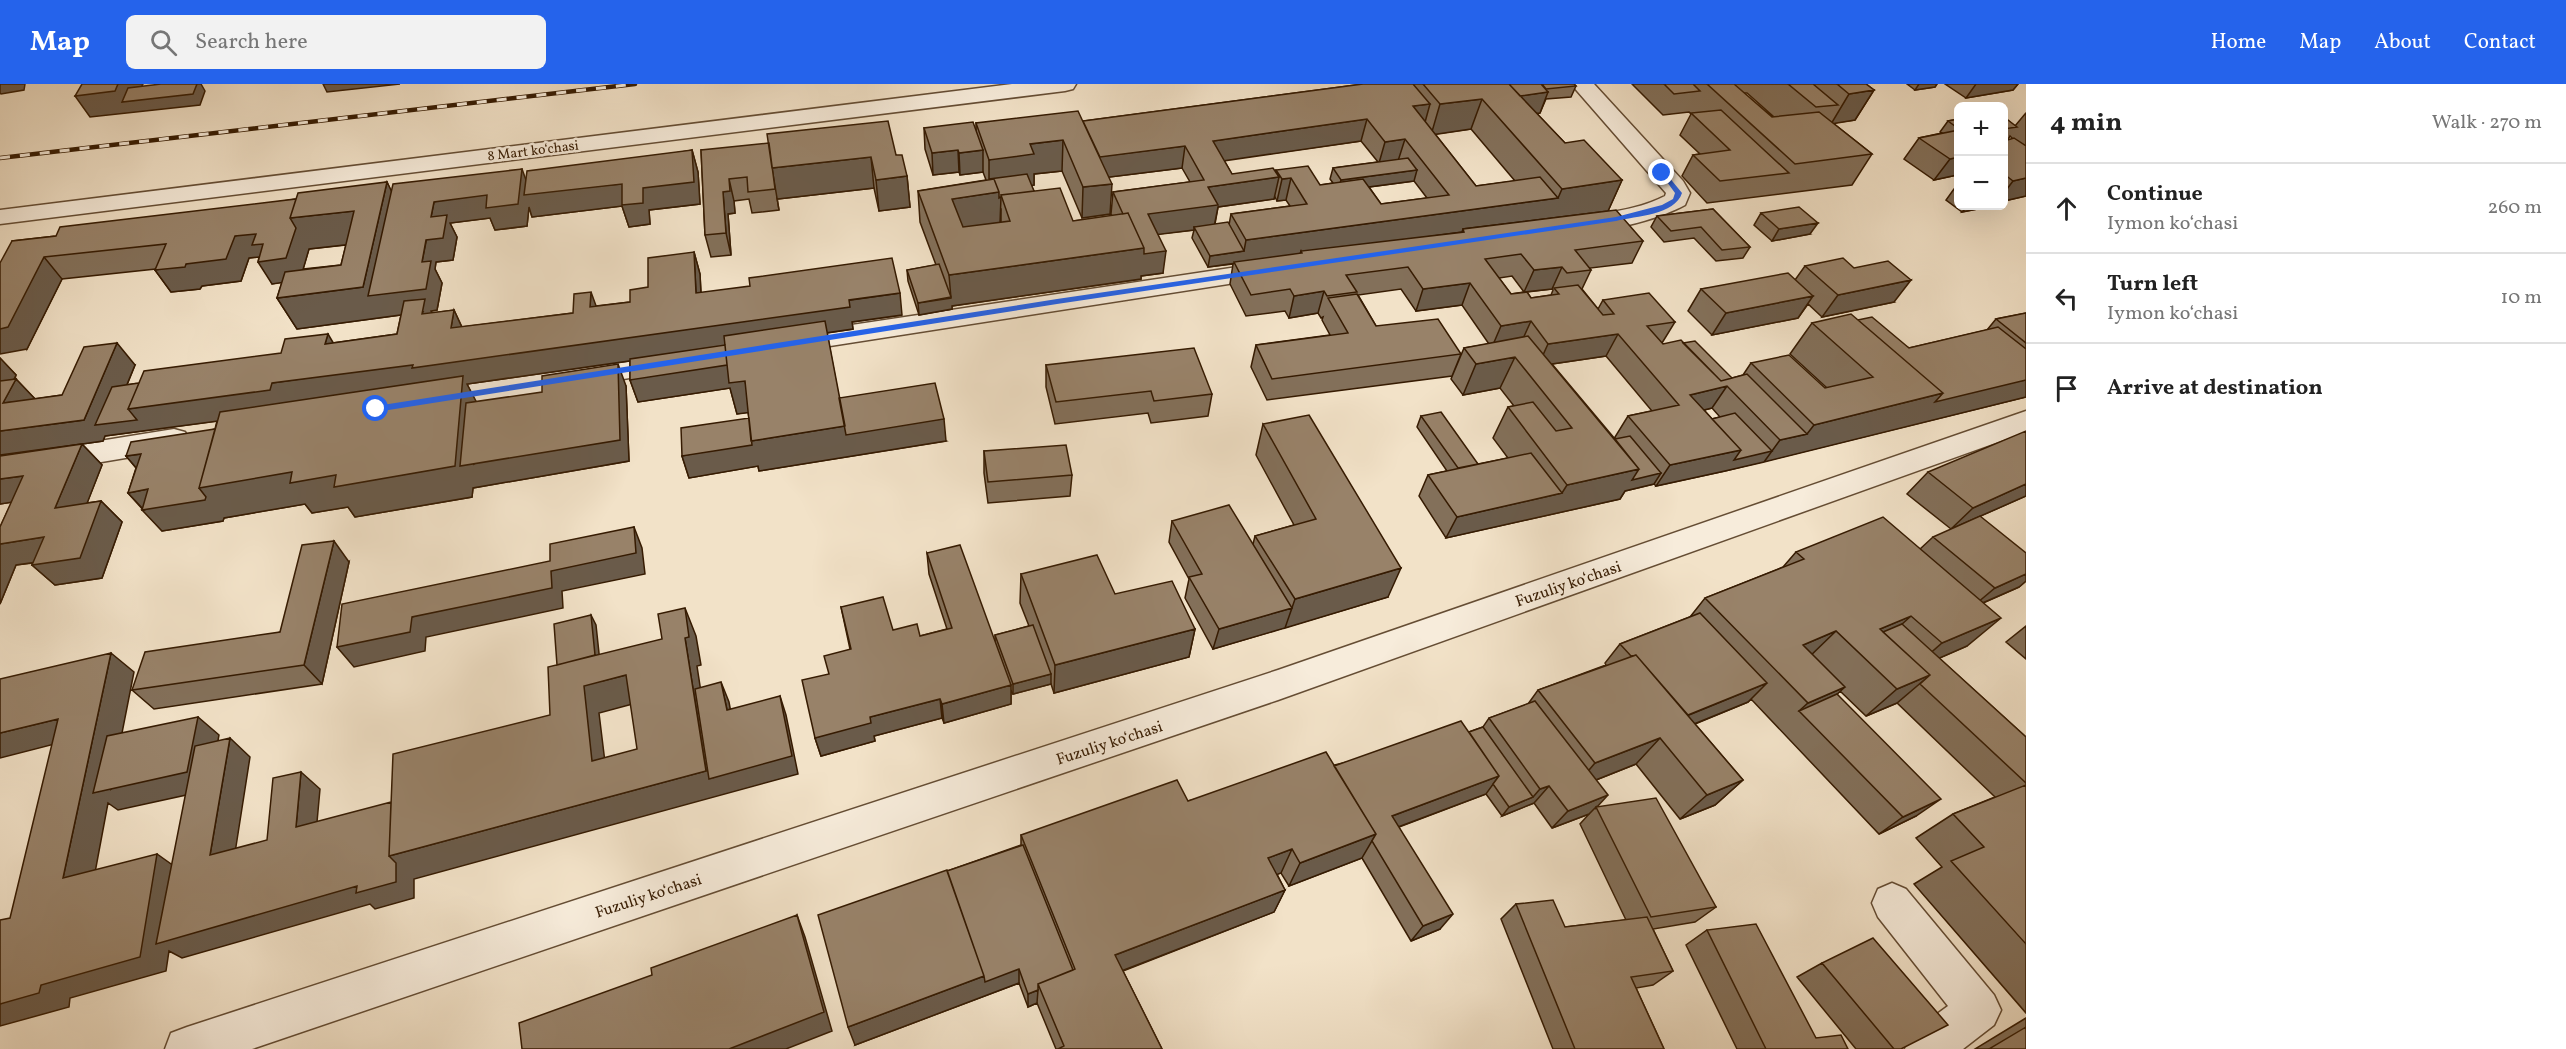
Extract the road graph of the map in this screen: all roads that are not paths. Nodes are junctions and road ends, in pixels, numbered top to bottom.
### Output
1 (1065, 84) edge
2 (1581, 84) edge
3 (0, 217) edge
4 (1546, 229) edge
5 (1302, 265) edge
6 (763, 348) edge
7 (704, 357) edge
8 (399, 405) edge
9 (2026, 421) edge
10 (200, 436) edge
11 (0, 468) edge
12 (1892, 903) dead end
13 (187, 1049) edge
14 (1927, 1049) edge

1 - 3 street, 8 Mart koʻchasi
2 - 4 street
5 - 6 street
7 - 8 street
9 - 13 street, Fuzuliy koʻchasi
10 - 11 street
12 - 14 street

